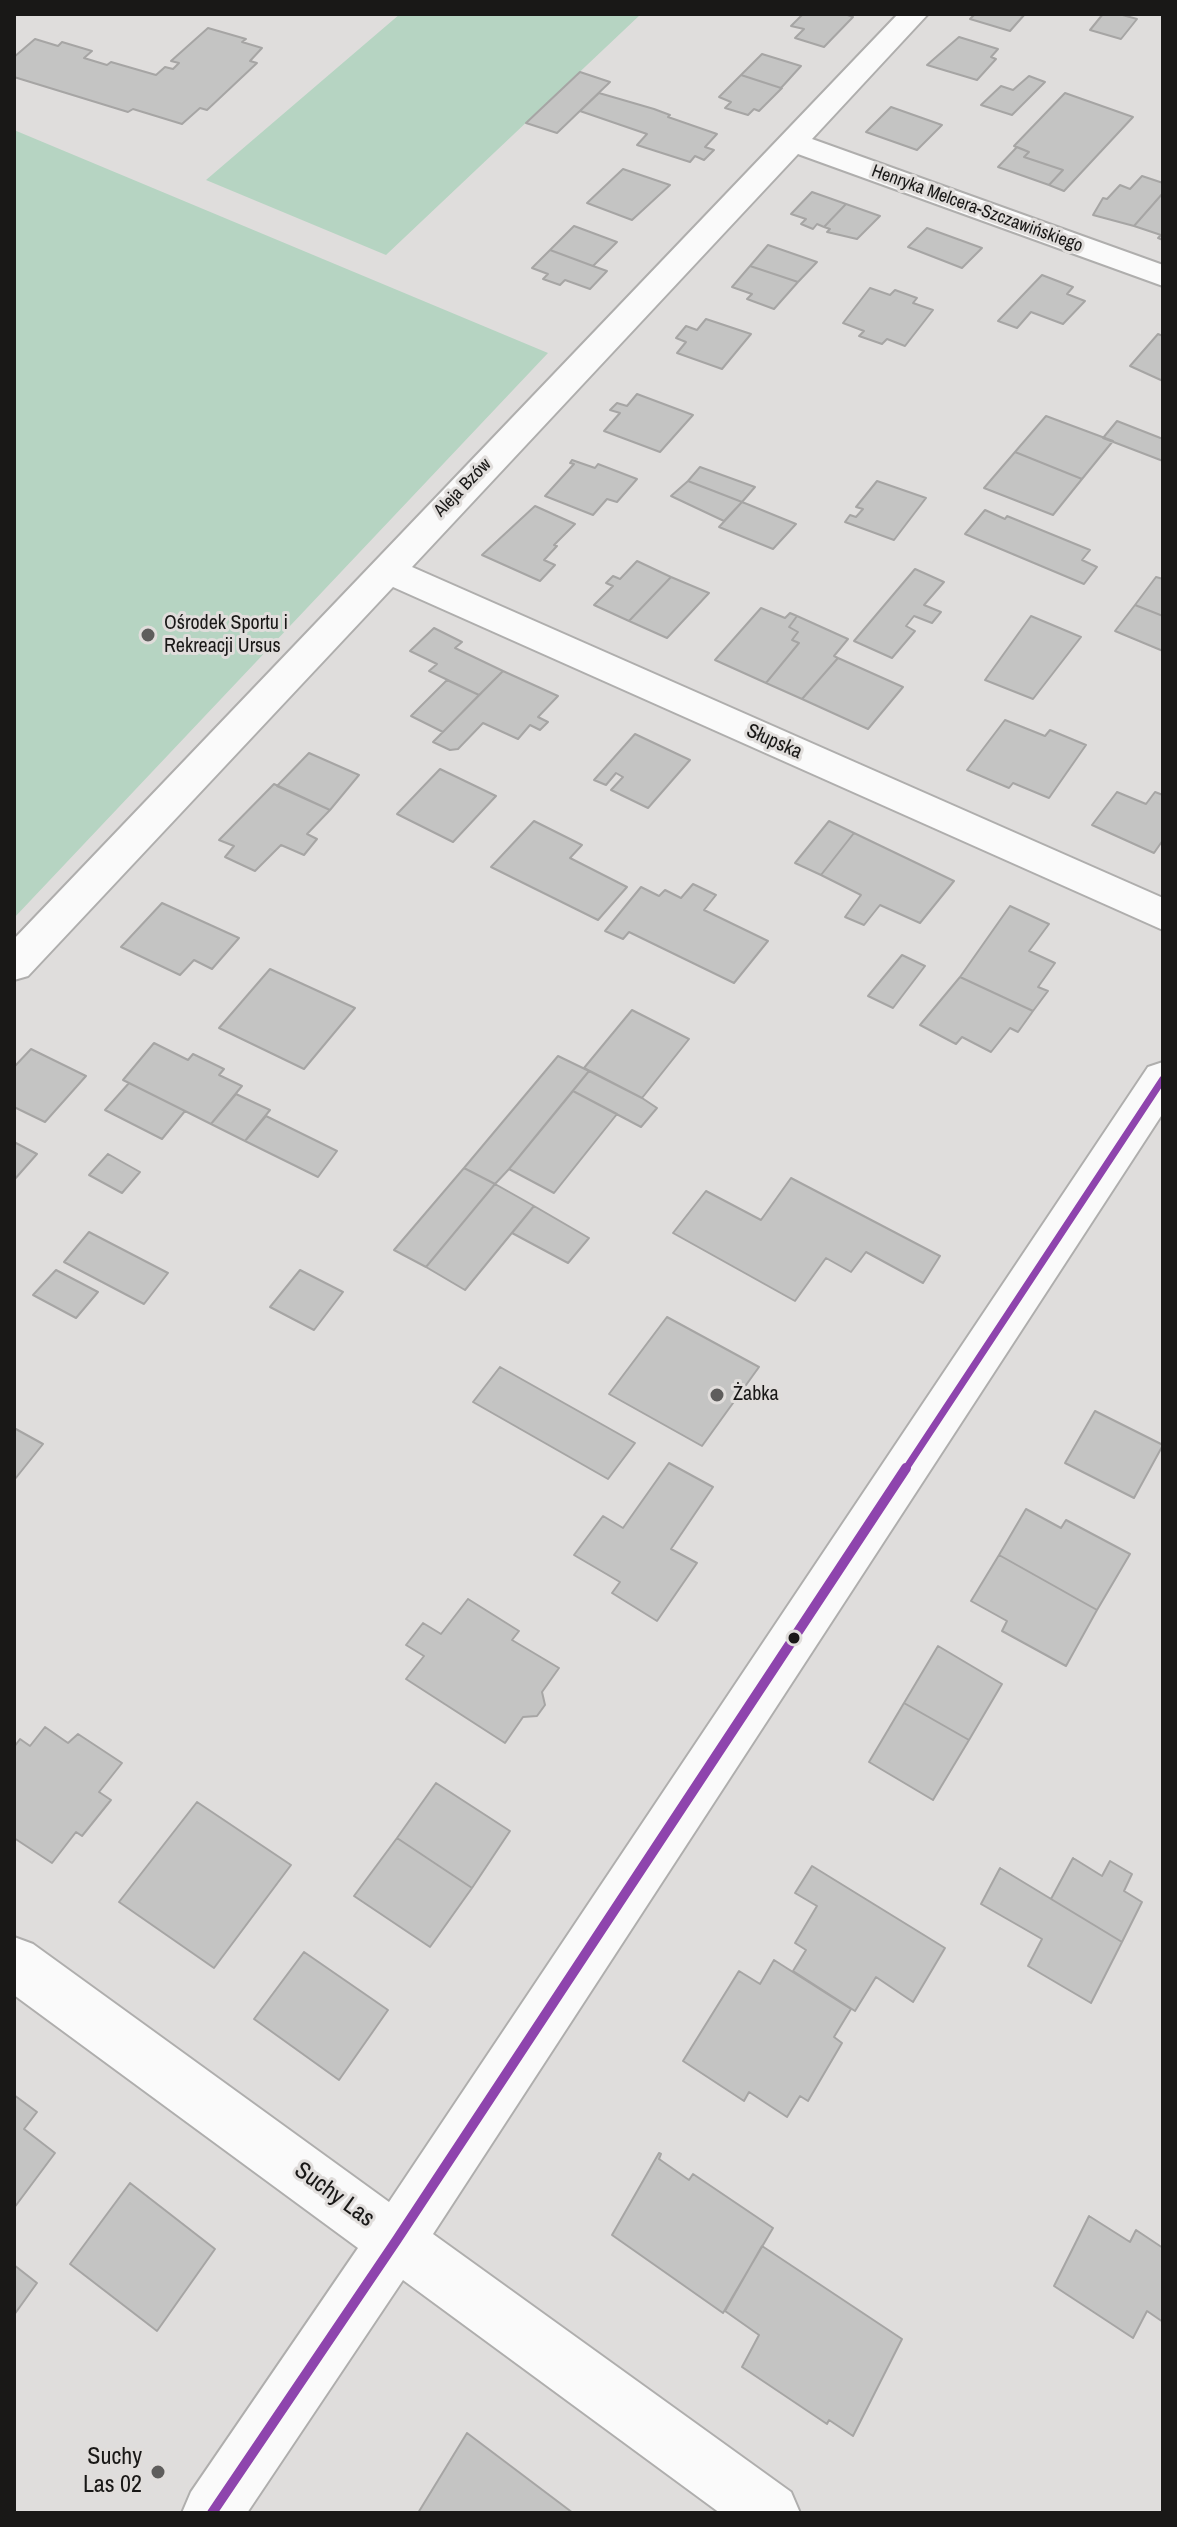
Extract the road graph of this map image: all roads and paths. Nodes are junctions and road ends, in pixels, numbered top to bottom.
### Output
1 (914, 14) edge
2 (792, 142) junction
3 (1163, 276) edge
4 (385, 569) junction
5 (1163, 915) edge
6 (14, 965) edge
7 (1163, 1079) edge
8 (14, 1963) edge
9 (396, 2241) junction
10 (212, 2513) edge
11 (770, 2513) edge

1 - 2 street, Aleja Bzów
2 - 3 street, Henryka Melcera-Szczawińskiego
2 - 4 street, Aleja Bzów
4 - 5 street, Słupska
4 - 6 street, Aleja Bzów
7 - 9 street
8 - 9 street, Suchy Las
9 - 10 street
9 - 11 street, Suchy Las

